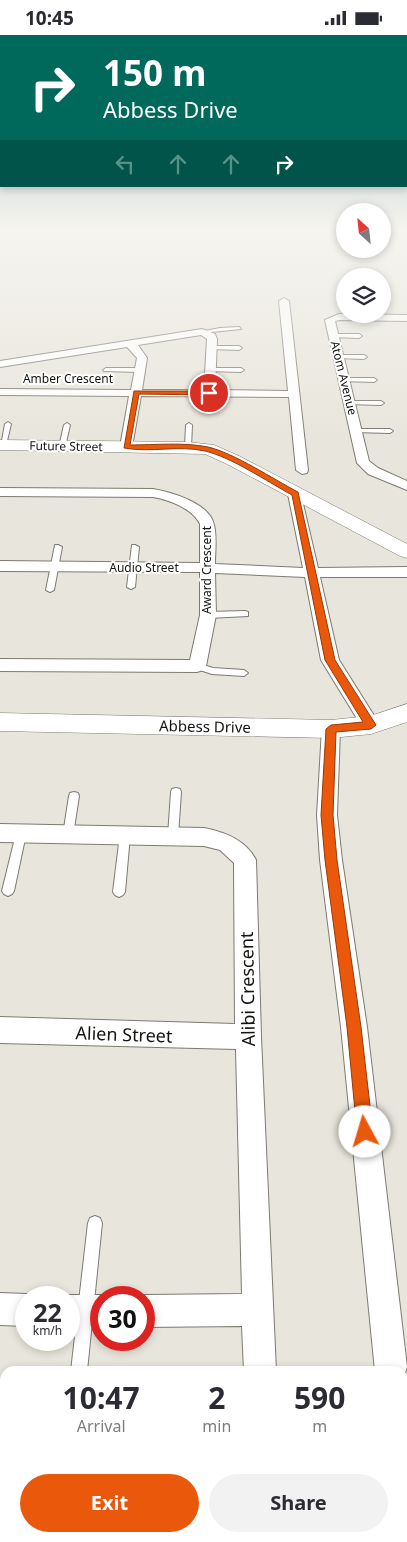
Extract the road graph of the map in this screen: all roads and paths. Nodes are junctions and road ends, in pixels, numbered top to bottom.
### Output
1 (284, 301) dead end
2 (407, 318) edge
3 (239, 328) dead end
4 (202, 332) junction
5 (334, 336) junction
6 (359, 336) dead end
7 (130, 344) junction
8 (211, 348) junction
9 (239, 348) dead end
10 (340, 357) junction
11 (364, 357) dead end
12 (0, 364) edge
13 (106, 370) dead end
14 (140, 370) junction
15 (210, 370) junction
16 (241, 371) dead end
17 (345, 380) junction
18 (374, 380) dead end
19 (0, 392) edge
20 (136, 392) junction
21 (209, 393) junction
22 (294, 394) junction
23 (350, 403) junction
24 (381, 403) dead end
25 (8, 424) dead end
26 (67, 425) dead end
27 (189, 425) dead end
28 (356, 431) junction
29 (390, 431) dead end
30 (2, 445) edge
31 (62, 447) junction
32 (126, 447) junction
33 (188, 447) junction
34 (302, 470) dead end
35 (407, 486) edge
36 (0, 492) edge
37 (295, 494) junction
38 (58, 547) dead end
39 (135, 547) dead end
40 (407, 552) edge
41 (0, 566) edge
42 (54, 567) junction
43 (132, 567) junction
44 (206, 568) junction
45 (407, 571) edge
46 (311, 573) junction
47 (131, 587) dead end
48 (50, 590) dead end
49 (245, 614) dead end
50 (208, 615) junction
51 (0, 665) edge
52 (197, 666) junction
53 (244, 673) dead end
54 (407, 713) edge
55 (0, 722) edge
56 (371, 725) junction
57 (331, 729) junction
58 (176, 792) dead end
59 (74, 796) dead end
60 (10, 834) edge
61 (68, 835) junction
62 (125, 835) junction
63 (173, 836) junction
64 (8, 891) dead end
65 (119, 892) dead end
66 (0, 1030) edge
67 (248, 1037) junction
68 (95, 1223) dead end
69 (0, 1309) edge
70 (15, 1310) edge
71 (258, 1310) junction
72 (85, 1311) edge
73 (155, 1311) edge
74 (80, 1366) edge
75 (260, 1366) edge
76 (390, 1366) edge

1 - 22 street
2 - 5 street, Atom Avenue
3 - 4 lane
4 - 7 street, Amber Crescent
4 - 8 street
5 - 6 lane
5 - 10 street, Atom Avenue
7 - 12 street, Amber Crescent
7 - 14 street
8 - 9 lane
8 - 15 street
10 - 11 lane
10 - 17 street, Atom Avenue
13 - 14 lane
14 - 20 street
15 - 16 lane
15 - 21 street
17 - 18 lane
17 - 23 street, Atom Avenue
19 - 20 street, Amber Crescent
20 - 21 street, Amber Crescent
20 - 32 street
21 - 22 street, Amber Crescent
22 - 34 street
23 - 24 lane
23 - 28 street, Atom Avenue
25 - 30 lane
26 - 31 lane
27 - 33 lane
28 - 29 lane
28 - 35 street, Atom Avenue
30 - 31 street, Future Street
31 - 32 street, Future Street
32 - 33 street, Future Street
33 - 37 street, Future Street
36 - 44 street, Award Crescent
37 - 40 street, Future Street
37 - 46 street
38 - 42 lane
39 - 43 lane
41 - 42 street, Audio Street
42 - 43 street, Audio Street
42 - 48 lane
43 - 44 street, Audio Street
43 - 47 lane
44 - 46 street, Audio Street
44 - 50 street, Award Crescent
45 - 46 street, Audio Street
46 - 56 street
49 - 50 lane
50 - 52 street, Award Crescent
51 - 52 street
52 - 53 lane
54 - 56 street, Abbess Drive
55 - 57 street, Abbess Drive
56 - 57 street, Abbess Drive
57 - 76 street
58 - 63 lane
59 - 61 lane
60 - 61 street, Alibi Crescent
60 - 64 lane
61 - 62 street, Alibi Crescent
62 - 63 street, Alibi Crescent
62 - 65 lane
63 - 67 street, Alibi Crescent
66 - 67 street, Alien Street
67 - 71 street, Alibi Crescent
68 - 72 lane
69 - 70 street
71 - 73 street
71 - 75 street, Alibi Crescent
72 - 74 lane

